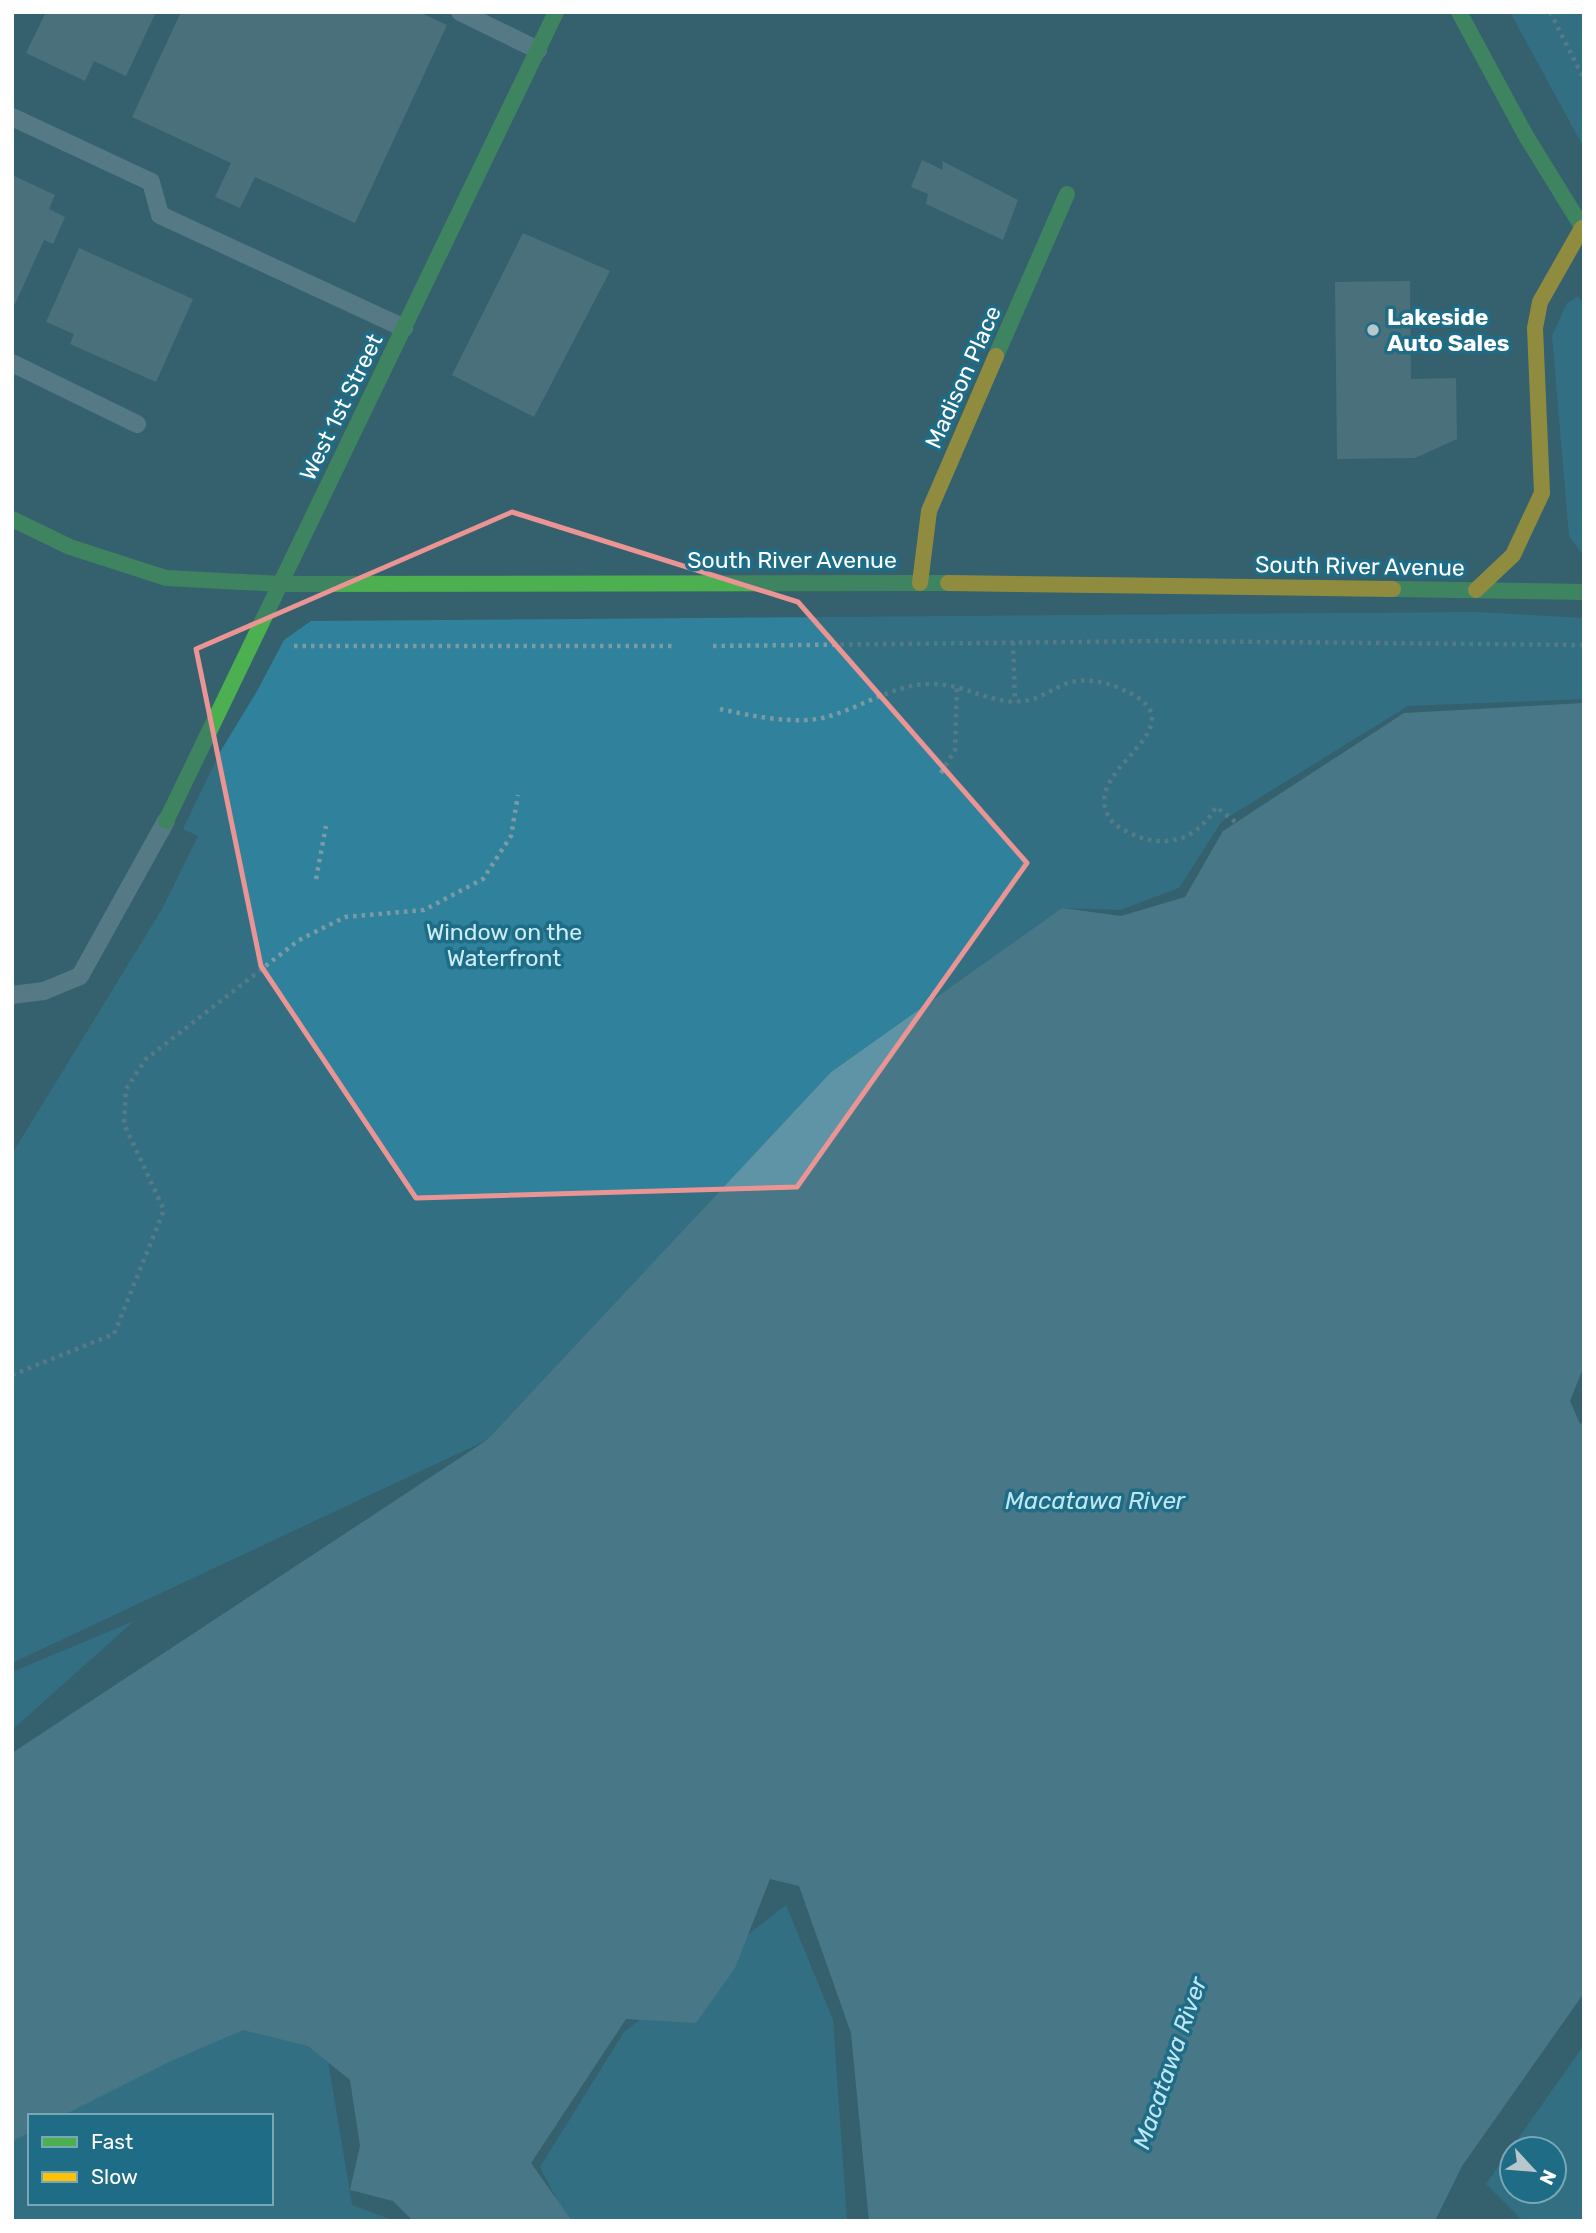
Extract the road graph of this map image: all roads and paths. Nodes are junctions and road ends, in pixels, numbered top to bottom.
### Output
1 (460, 12) edge
2 (556, 12) edge
3 (1459, 12) edge
4 (1550, 12) edge
5 (538, 50) junction
6 (1584, 79) edge
7 (12, 117) edge
8 (1067, 194) dead end
9 (1583, 229) edge
10 (404, 328) junction
11 (12, 363) edge
12 (136, 424) dead end
13 (12, 519) edge
14 (920, 583) junction
15 (281, 584) junction
16 (1476, 590) junction
17 (1584, 593) edge
18 (1013, 642) junction
19 (1584, 645) edge
20 (285, 646) dead end
21 (674, 646) dead end
22 (713, 646) dead end
23 (957, 686) junction
24 (1015, 702) junction
25 (720, 709) dead end
26 (941, 773) dead end
27 (518, 795) dead end
28 (166, 821) joint
29 (1237, 823) dead end
30 (326, 826) dead end
31 (316, 879) dead end
32 (12, 995) edge
33 (12, 1375) edge

1 - 5 lane
2 - 5 main road, West 1st Street
3 - 9 main road
4 - 6 path
5 - 10 main road, West 1st Street
7 - 10 lane
8 - 14 main road, Madison Place
9 - 16 main road
10 - 15 main road, West 1st Street
11 - 12 lane
13 - 15 main road, South River Avenue
14 - 15 main road, South River Avenue
14 - 16 main road, South River Avenue
15 - 28 main road, West 1st Street
16 - 17 main road, South River Avenue
18 - 19 path
18 - 22 path
18 - 24 path
20 - 21 path
23 - 24 path
23 - 25 path
23 - 26 path
24 - 29 path
27 - 33 path
28 - 32 lane
30 - 31 path

